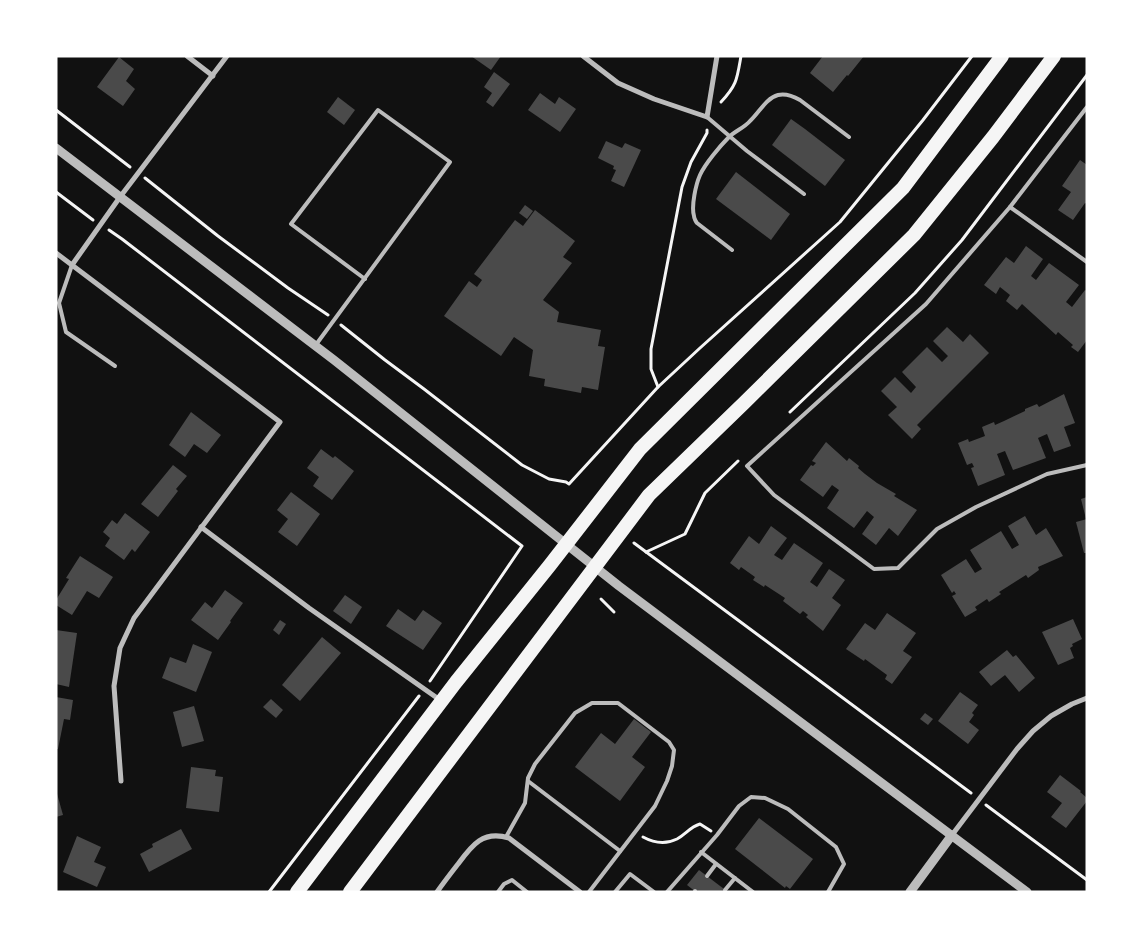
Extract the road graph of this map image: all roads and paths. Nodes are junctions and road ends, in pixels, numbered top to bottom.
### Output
1 (187, 56) edge
2 (227, 56) edge
3 (583, 56) edge
4 (717, 56) edge
5 (741, 56) edge
6 (972, 56) edge
7 (1002, 56) edge
8 (1054, 56) edge
9 (1087, 75) edge
10 (213, 76) junction
11 (1087, 106) edge
12 (56, 110) edge
13 (707, 117) junction
14 (730, 136) junction
15 (850, 138) dead end
16 (56, 148) edge
17 (138, 173) junction
18 (56, 192) edge
19 (804, 194) dead end
20 (120, 196) junction
21 (1010, 207) junction
22 (100, 225) junction
23 (732, 250) dead end
24 (56, 253) edge
25 (1087, 262) edge
26 (72, 265) junction
27 (364, 279) junction
28 (335, 320) junction
29 (315, 346) junction
30 (115, 366) dead end
31 (658, 387) junction
32 (788, 414) dead end
33 (739, 460) dead end
34 (1087, 465) edge
35 (202, 527) junction
36 (634, 543) dead end
37 (566, 544) junction
38 (646, 552) junction
39 (594, 567) junction
40 (601, 599) dead end
41 (614, 612) dead end
42 (424, 689) junction
43 (1087, 698) edge
44 (442, 702) junction
45 (121, 781) dead end
46 (528, 781) junction
47 (979, 800) junction
48 (717, 835) junction
49 (952, 835) junction
50 (642, 836) dead end
51 (506, 837) junction
52 (620, 851) junction
53 (701, 852) junction
54 (716, 864) junction
55 (707, 876) dead end
56 (735, 878) junction
57 (1087, 880) edge
58 (725, 890) dead end
59 (752, 891) edge
60 (269, 892) edge
61 (297, 892) edge
62 (350, 892) edge
63 (437, 892) edge
64 (498, 892) edge
65 (527, 892) edge
66 (580, 892) edge
67 (589, 892) edge
68 (615, 892) edge
69 (654, 892) edge
70 (667, 892) edge
71 (828, 892) edge
72 (910, 892) edge
73 (1027, 892) edge

1 - 10 street
2 - 10 street
3 - 13 street
4 - 13 street
5 - 13 path
6 - 31 path
7 - 37 highway
8 - 39 highway
9 - 32 path
10 - 17 street
11 - 21 lane
12 - 17 path
13 - 14 lane
13 - 31 path
14 - 15 lane
14 - 19 lane
14 - 23 lane
16 - 20 street
17 - 20 street
17 - 28 path
18 - 22 path
20 - 22 street
20 - 29 street
21 - 25 lane
21 - 34 lane
22 - 26 street
22 - 42 path
24 - 26 street
26 - 30 lane
26 - 35 street
27 - 27 lane
27 - 28 lane
28 - 29 lane
28 - 31 path
29 - 37 street
33 - 38 path
35 - 42 street
35 - 45 street
36 - 38 path
37 - 39 street
37 - 44 highway
38 - 47 path
39 - 49 street
39 - 62 highway
40 - 41 path
42 - 44 street
42 - 60 path
43 - 47 street
44 - 61 highway
46 - 51 lane
46 - 52 lane
46 - 52 lane
47 - 49 street
47 - 57 path
48 - 50 path
48 - 53 lane
48 - 71 lane
49 - 72 street
49 - 73 street
51 - 63 street
51 - 66 street
52 - 67 lane
53 - 54 lane
53 - 70 lane
54 - 55 lane
54 - 56 lane
56 - 58 lane
56 - 59 lane
64 - 65 lane
68 - 69 lane

